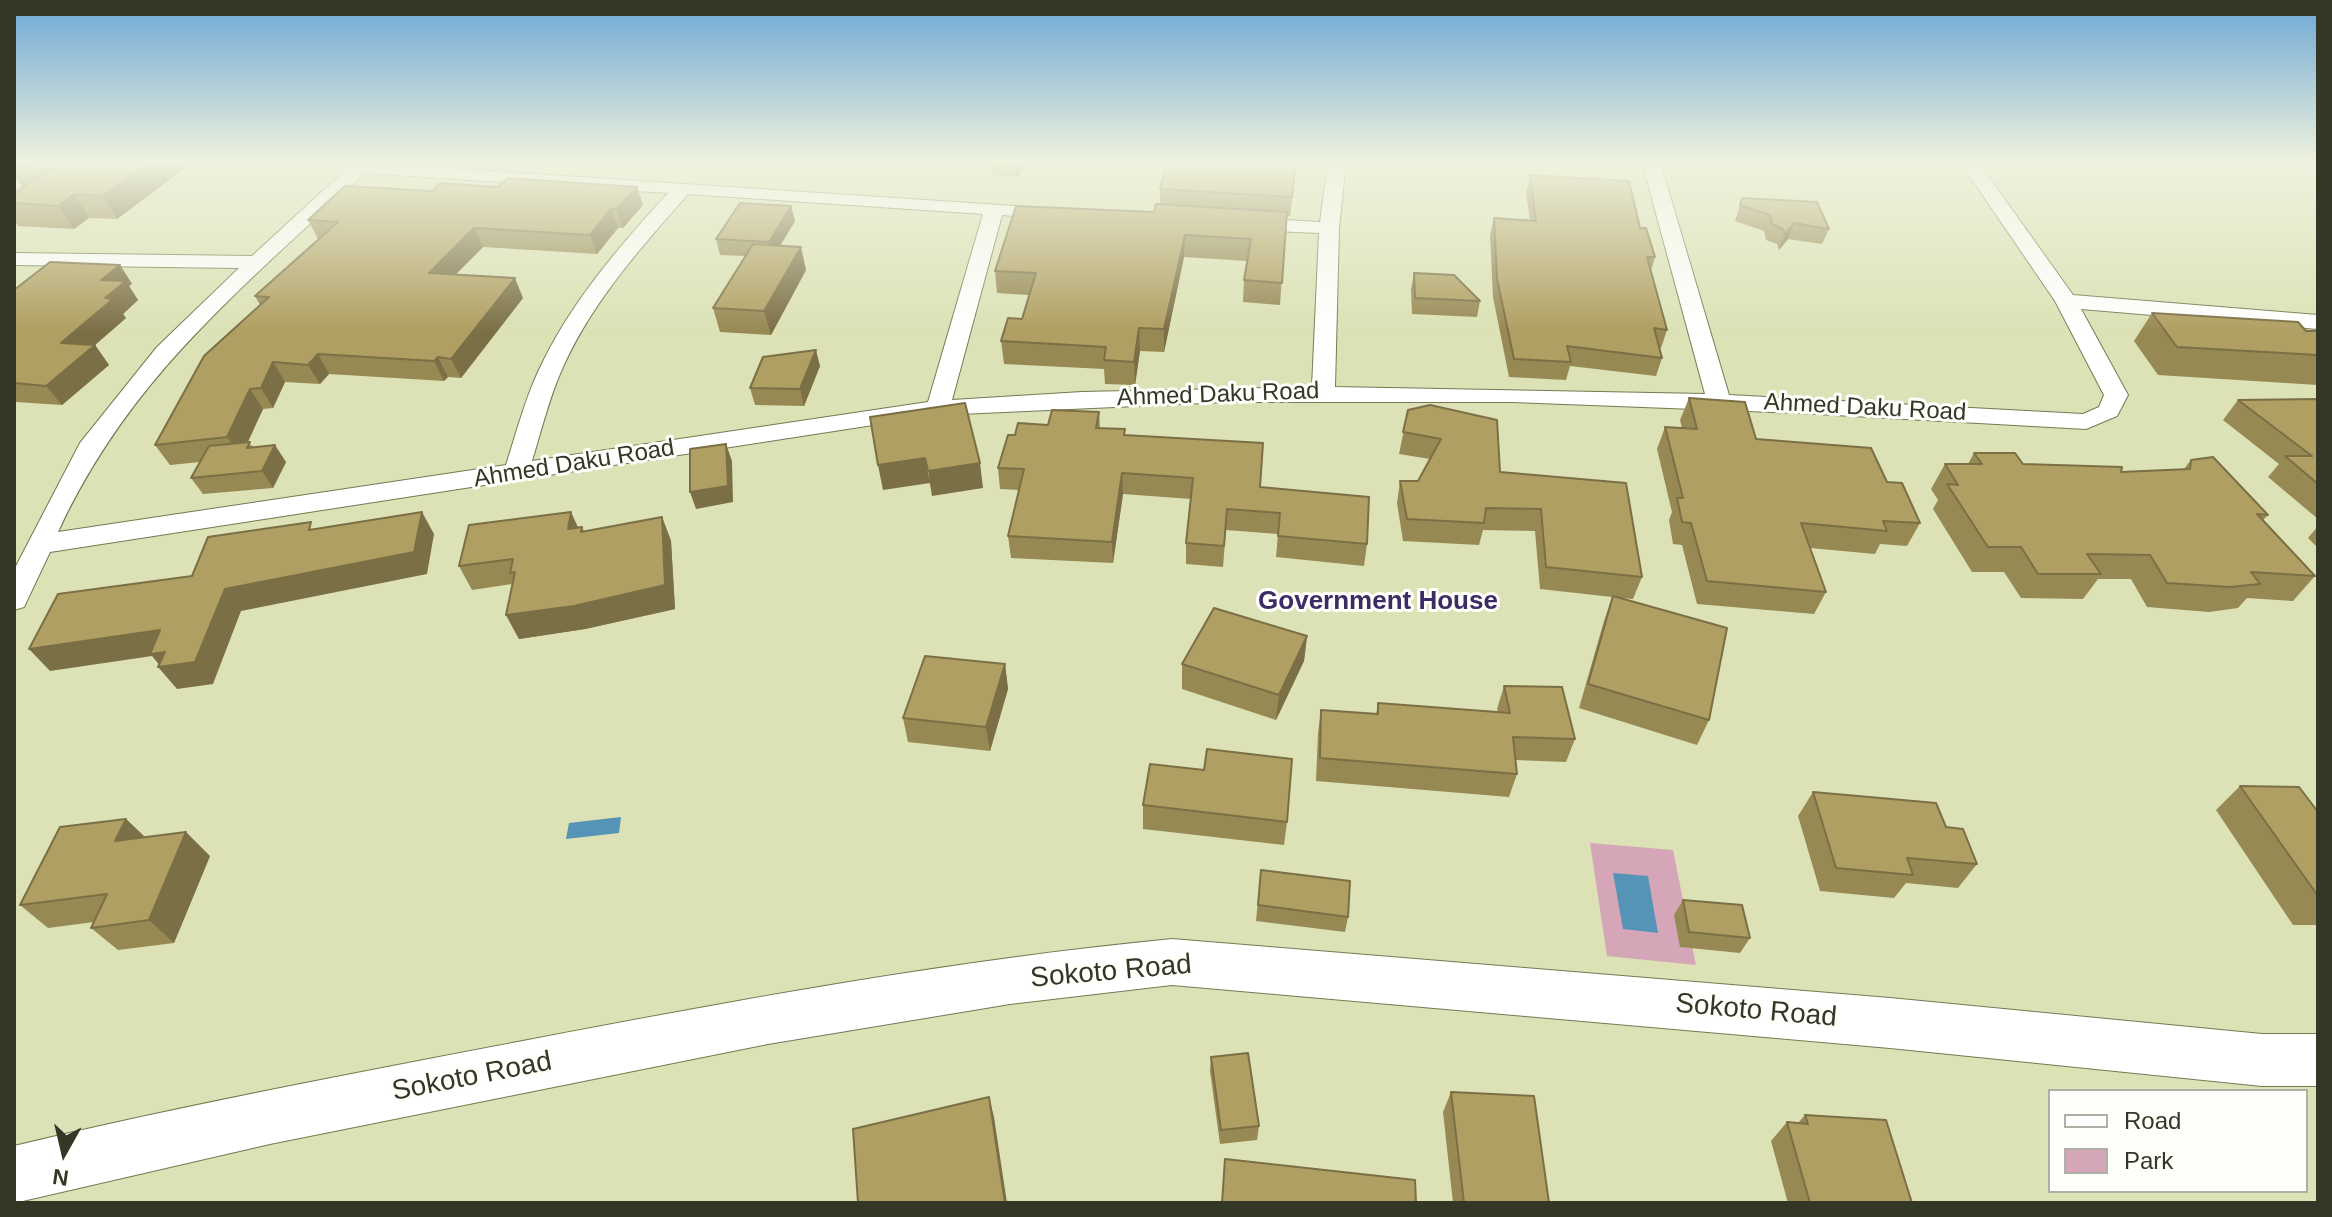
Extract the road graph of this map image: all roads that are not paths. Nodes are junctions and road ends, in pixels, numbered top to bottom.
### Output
1 (304, 219) edge
2 (656, 219) edge
3 (991, 219) edge
4 (1330, 219) edge
5 (1667, 219) edge
6 (2009, 219) edge
7 (1222, 222) edge
8 (1329, 228) junction
9 (14, 259) edge
10 (259, 262) junction
11 (2066, 301) junction
12 (2318, 322) edge
13 (1323, 391) junction
14 (1718, 399) junction
15 (938, 408) junction
16 (516, 473) junction
17 (40, 544) junction
18 (14, 600) edge
19 (2318, 1060) edge
20 (14, 1175) edge

1 - 10 street
2 - 16 street
3 - 15 street
4 - 8 street
5 - 14 street
6 - 11 street, Ahmed Daku Road
7 - 8 street
8 - 13 street
9 - 10 street
10 - 17 street
11 - 12 street
11 - 14 street, Ahmed Daku Road
13 - 14 street, Ahmed Daku Road
13 - 15 street, Ahmed Daku Road
15 - 16 street, Ahmed Daku Road
16 - 17 street, Ahmed Daku Road
17 - 18 street
19 - 20 street, Sokoto Road

